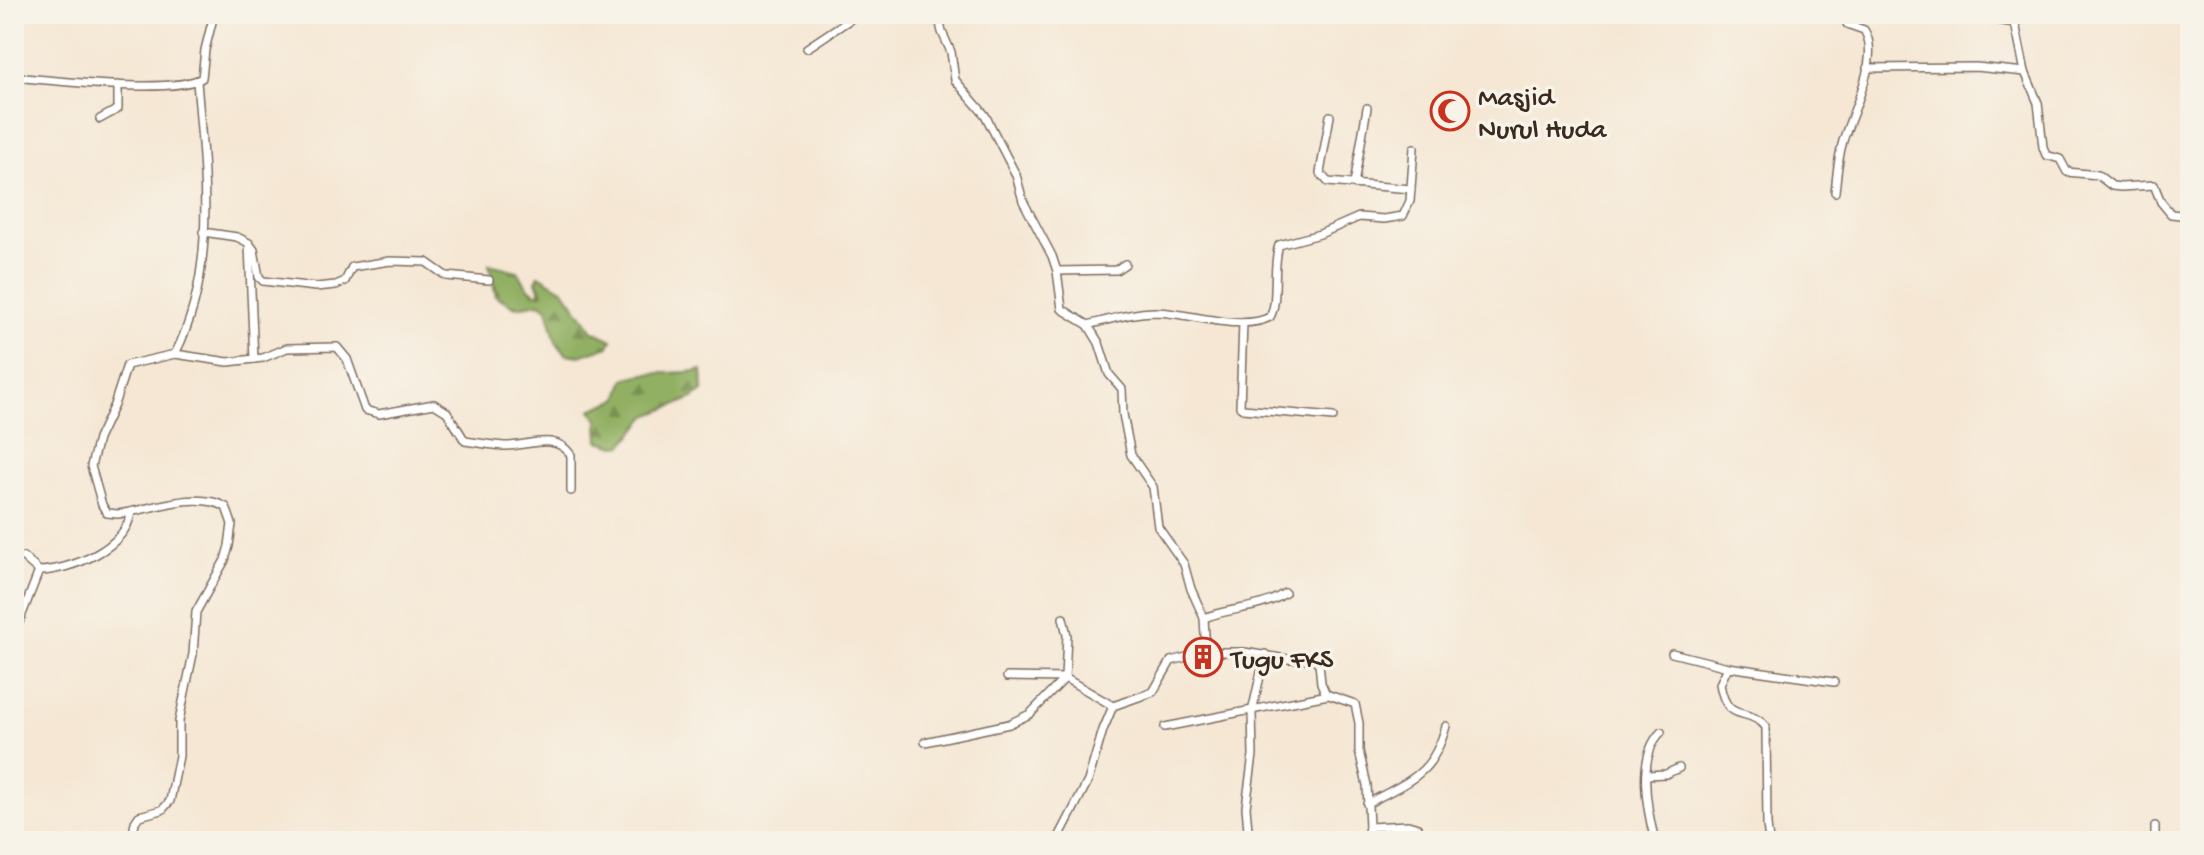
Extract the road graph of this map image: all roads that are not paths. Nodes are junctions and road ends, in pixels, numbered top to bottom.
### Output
1 (214, 14) edge
2 (858, 14) edge
3 (938, 14) edge
4 (1846, 14) edge
5 (1982, 14) edge
6 (807, 48) dead end
7 (1867, 68) junction
8 (2025, 72) junction
9 (14, 77) edge
10 (197, 81) junction
11 (118, 85) junction
12 (1367, 108) dead end
13 (1330, 116) dead end
14 (100, 119) dead end
15 (1414, 148) dead end
16 (1354, 184) junction
17 (1411, 189) junction
18 (1835, 192) dead end
19 (2190, 216) edge
20 (203, 232) junction
21 (249, 243) junction
22 (1125, 264) dead end
23 (1057, 271) junction
24 (489, 280) dead end
25 (1243, 323) junction
26 (1088, 325) junction
27 (175, 354) junction
28 (254, 359) junction
29 (1333, 417) dead end
30 (571, 491) dead end
31 (131, 512) junction
32 (23, 557) dead end
33 (39, 571) junction
34 (1285, 593) dead end
35 (1063, 618) dead end
36 (1204, 618) junction
37 (14, 635) edge
38 (1206, 652) junction
39 (1672, 653) dead end
40 (1265, 654) junction
41 (1728, 667) junction
42 (1007, 677) dead end
43 (1065, 678) junction
44 (1834, 682) dead end
45 (1328, 695) junction
46 (1113, 706) junction
47 (1252, 712) junction
48 (1446, 726) dead end
49 (1165, 727) dead end
50 (1661, 732) dead end
51 (925, 742) dead end
52 (1679, 768) dead end
53 (1646, 775) junction
54 (1367, 804) junction
55 (2155, 826) dead end
56 (1369, 827) junction
57 (1418, 828) dead end
58 (132, 841) edge
59 (1057, 841) edge
60 (1249, 841) edge
61 (1366, 841) edge
62 (1655, 841) edge
63 (1769, 841) edge
64 (2155, 841) edge

1 - 10 street
2 - 6 street
3 - 23 street
4 - 7 street
5 - 8 street
7 - 8 street
7 - 18 street
8 - 19 street
9 - 11 street
10 - 11 street
10 - 20 street
11 - 14 street
12 - 16 street
13 - 16 street
15 - 17 street
16 - 17 street
17 - 25 street
20 - 21 street
20 - 27 street
21 - 24 street
21 - 28 street
22 - 23 street
23 - 26 street
25 - 26 street
25 - 29 street
26 - 36 street
27 - 28 street
27 - 31 street
28 - 30 street
31 - 33 street
31 - 58 street
32 - 33 street
33 - 37 street
34 - 36 street
35 - 43 street
36 - 38 street
38 - 40 street
38 - 46 street
39 - 41 street
40 - 45 street
40 - 47 street
41 - 44 street
41 - 63 street
42 - 43 street
43 - 46 street
43 - 51 street
45 - 47 street
45 - 54 street
46 - 59 street
47 - 49 street
47 - 60 street
48 - 54 street
50 - 53 street
52 - 53 street
53 - 62 street
54 - 56 street
55 - 64 street
56 - 57 street
56 - 61 street

